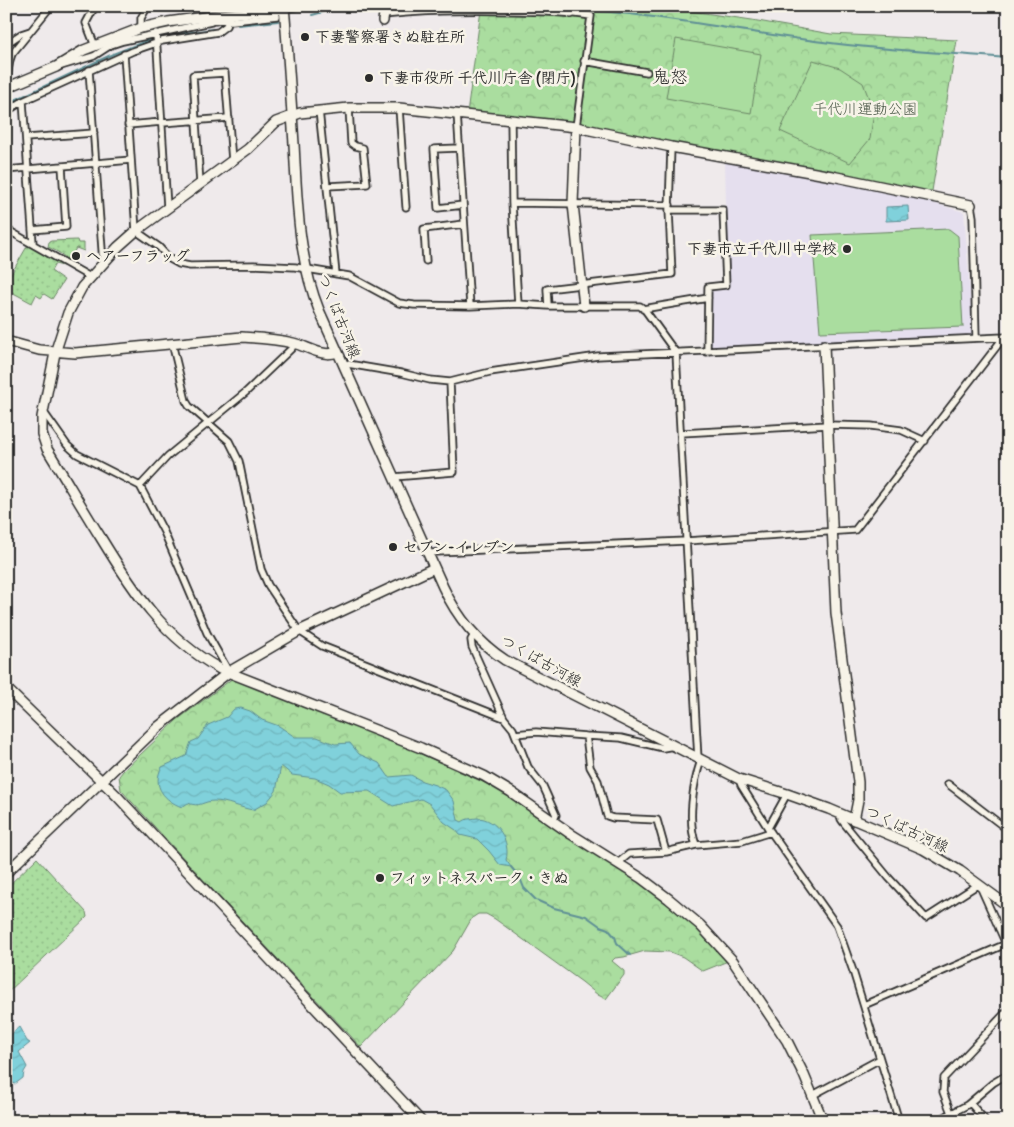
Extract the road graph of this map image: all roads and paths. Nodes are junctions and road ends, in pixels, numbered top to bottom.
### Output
1 (51, 6) edge
2 (148, 6) edge
3 (299, 6) edge
4 (571, 9) edge
5 (93, 10) dead end
6 (282, 10) edge
7 (384, 14) edge
8 (219, 15) junction
9 (230, 17) junction
10 (211, 22) junction
11 (141, 28) junction
12 (30, 31) junction
13 (156, 33) junction
14 (116, 40) junction
15 (157, 43) junction
16 (6, 44) edge
17 (95, 46) junction
18 (124, 54) junction
19 (94, 56) junction
20 (584, 60) junction
21 (98, 66) junction
22 (56, 67) junction
23 (89, 70) junction
24 (647, 72) dead end
25 (6, 82) edge
26 (6, 88) edge
27 (23, 100) junction
28 (349, 108) junction
29 (399, 108) junction
30 (319, 110) junction
31 (6, 112) edge
32 (457, 113) junction
33 (292, 115) junction
34 (228, 118) junction
35 (511, 119) junction
36 (196, 120) junction
37 (162, 123) junction
38 (128, 125) junction
39 (576, 127) junction
40 (94, 133) junction
41 (26, 138) junction
42 (671, 147) junction
43 (459, 148) junction
44 (131, 160) junction
45 (232, 161) junction
46 (96, 163) junction
47 (62, 166) junction
48 (28, 169) junction
49 (6, 170) edge
50 (200, 184) junction
51 (328, 186) junction
52 (512, 204) junction
53 (573, 204) junction
54 (463, 205) junction
55 (970, 205) joint
56 (168, 207) junction
57 (406, 207) dead end
58 (670, 207) junction
59 (464, 224) junction
60 (6, 228) edge
61 (32, 230) junction
62 (136, 231) junction
63 (33, 243) junction
64 (426, 261) dead end
65 (103, 263) junction
66 (306, 269) junction
67 (336, 274) junction
68 (90, 277) junction
69 (581, 284) junction
70 (708, 298) junction
71 (518, 304) junction
72 (470, 306) junction
73 (548, 306) junction
74 (584, 306) junction
75 (643, 309) junction
76 (976, 337) junction
77 (6, 341) edge
78 (172, 343) junction
79 (294, 343) junction
80 (824, 345) junction
81 (337, 352) junction
82 (707, 352) junction
83 (55, 353) junction
84 (676, 353) junction
85 (342, 362) junction
86 (450, 382) junction
87 (43, 412) junction
88 (207, 422) junction
89 (828, 424) junction
90 (681, 433) junction
91 (925, 441) junction
92 (394, 477) junction
93 (140, 486) junction
94 (832, 532) junction
95 (686, 540) junction
96 (429, 554) junction
97 (434, 568) junction
98 (299, 631) junction
99 (474, 635) junction
100 (229, 672) junction
101 (6, 688) edge
102 (504, 718) junction
103 (516, 734) junction
104 (586, 736) junction
105 (675, 746) junction
106 (700, 759) junction
107 (739, 779) junction
108 (101, 780) junction
109 (948, 784) dead end
110 (787, 794) junction
111 (842, 815) junction
112 (854, 820) junction
113 (553, 822) junction
114 (769, 830) junction
115 (1008, 830) edge
116 (696, 845) junction
117 (666, 852) junction
118 (618, 863) junction
119 (6, 872) edge
120 (979, 884) junction
121 (1008, 906) edge
122 (1008, 925) edge
123 (999, 929) junction
124 (1007, 947) edge
125 (1008, 975) edge
126 (1008, 994) edge
127 (864, 1005) junction
128 (1008, 1010) edge
129 (880, 1059) junction
130 (1008, 1074) edge
131 (813, 1095) junction
132 (970, 1103) junction
133 (952, 1112) junction
134 (421, 1121) edge
135 (823, 1121) edge
136 (899, 1121) edge
137 (937, 1121) edge
138 (957, 1121) edge
139 (986, 1121) edge

1 - 12 street
2 - 11 street
3 - 6 street
4 - 7 street
4 - 20 street
5 - 17 street
6 - 9 street
6 - 33 street, つくば古河線
8 - 9 street
8 - 10 street
8 - 11 street
9 - 10 street
9 - 15 street
10 - 13 street
11 - 14 street
12 - 16 street
12 - 25 street
13 - 14 street
13 - 15 street
14 - 17 street
14 - 19 street
15 - 18 street
15 - 37 street
17 - 22 street
18 - 21 street
18 - 38 street
19 - 21 street
19 - 22 street
20 - 24 street
20 - 39 street
21 - 23 street
22 - 26 street
23 - 27 street
23 - 40 street
27 - 31 street
27 - 41 street
28 - 29 street
28 - 30 street
28 - 51 street
29 - 32 street
29 - 57 street
30 - 33 street
30 - 51 street
32 - 35 street
32 - 43 street
33 - 45 street
33 - 66 street, つくば古河線
34 - 36 street
34 - 36 street
34 - 45 street
35 - 39 street
35 - 52 street
36 - 37 street
36 - 50 street
37 - 38 street
37 - 56 street
38 - 44 street
39 - 42 street
39 - 53 street
40 - 41 street
40 - 46 street
41 - 48 street
42 - 55 street
42 - 58 street
43 - 54 street
43 - 54 street
44 - 46 street
44 - 62 street
45 - 50 street
46 - 47 street
46 - 65 street
47 - 48 street
47 - 61 street
48 - 49 street
48 - 61 street
50 - 56 street
51 - 67 street
52 - 53 street
52 - 71 street
53 - 58 street
53 - 69 street
54 - 59 street
55 - 76 street
56 - 62 street
58 - 69 street
58 - 70 street
59 - 64 street
59 - 72 street
60 - 63 street
61 - 63 street
62 - 65 street
62 - 66 street
63 - 68 street
65 - 68 street
66 - 67 street
66 - 81 street, つくば古河線
67 - 72 street
68 - 83 street
69 - 73 street
69 - 74 street
70 - 75 street
70 - 82 street
71 - 72 street
71 - 73 street
73 - 74 street
74 - 75 street
75 - 84 street
76 - 80 street
76 - 91 street
77 - 83 street
78 - 79 street
78 - 83 street
78 - 88 street
79 - 81 street
79 - 88 street
80 - 82 street
80 - 89 street
81 - 85 street, つくば古河線
82 - 84 street
83 - 87 street
84 - 86 street
84 - 90 street
85 - 86 street
85 - 92 street, つくば古河線
86 - 92 street
87 - 93 street
87 - 100 street
88 - 93 street
88 - 98 street
89 - 90 street
89 - 91 street
89 - 94 street
90 - 95 street
91 - 94 street
92 - 96 street, つくば古河線
93 - 100 street
94 - 95 street
94 - 112 street
95 - 96 street
95 - 106 street
96 - 97 street, つくば古河線
97 - 98 street
97 - 99 street, つくば古河線
98 - 100 street
98 - 102 street
99 - 102 street
99 - 105 street, つくば古河線
100 - 108 street
100 - 113 street
101 - 108 street
102 - 103 street
103 - 104 street
103 - 113 street
104 - 105 street
104 - 117 street
105 - 106 street, つくば古河線
106 - 107 street, つくば古河線
106 - 116 street
107 - 110 street, つくば古河線
107 - 114 street
108 - 119 street
108 - 134 street
109 - 115 street
110 - 111 street, つくば古河線
110 - 114 street
111 - 112 street, つくば古河線
111 - 120 street
112 - 120 street, つくば古河線
113 - 118 street
114 - 116 street
114 - 127 street
116 - 117 street
117 - 118 street
118 - 131 street
120 - 121 street, つくば古河線
120 - 123 street
122 - 123 street
123 - 124 street
124 - 127 street
125 - 126 street
127 - 129 street
128 - 133 street
129 - 131 street
129 - 136 street
130 - 132 street
131 - 135 street
132 - 133 street
132 - 139 street
133 - 137 street
133 - 138 street

